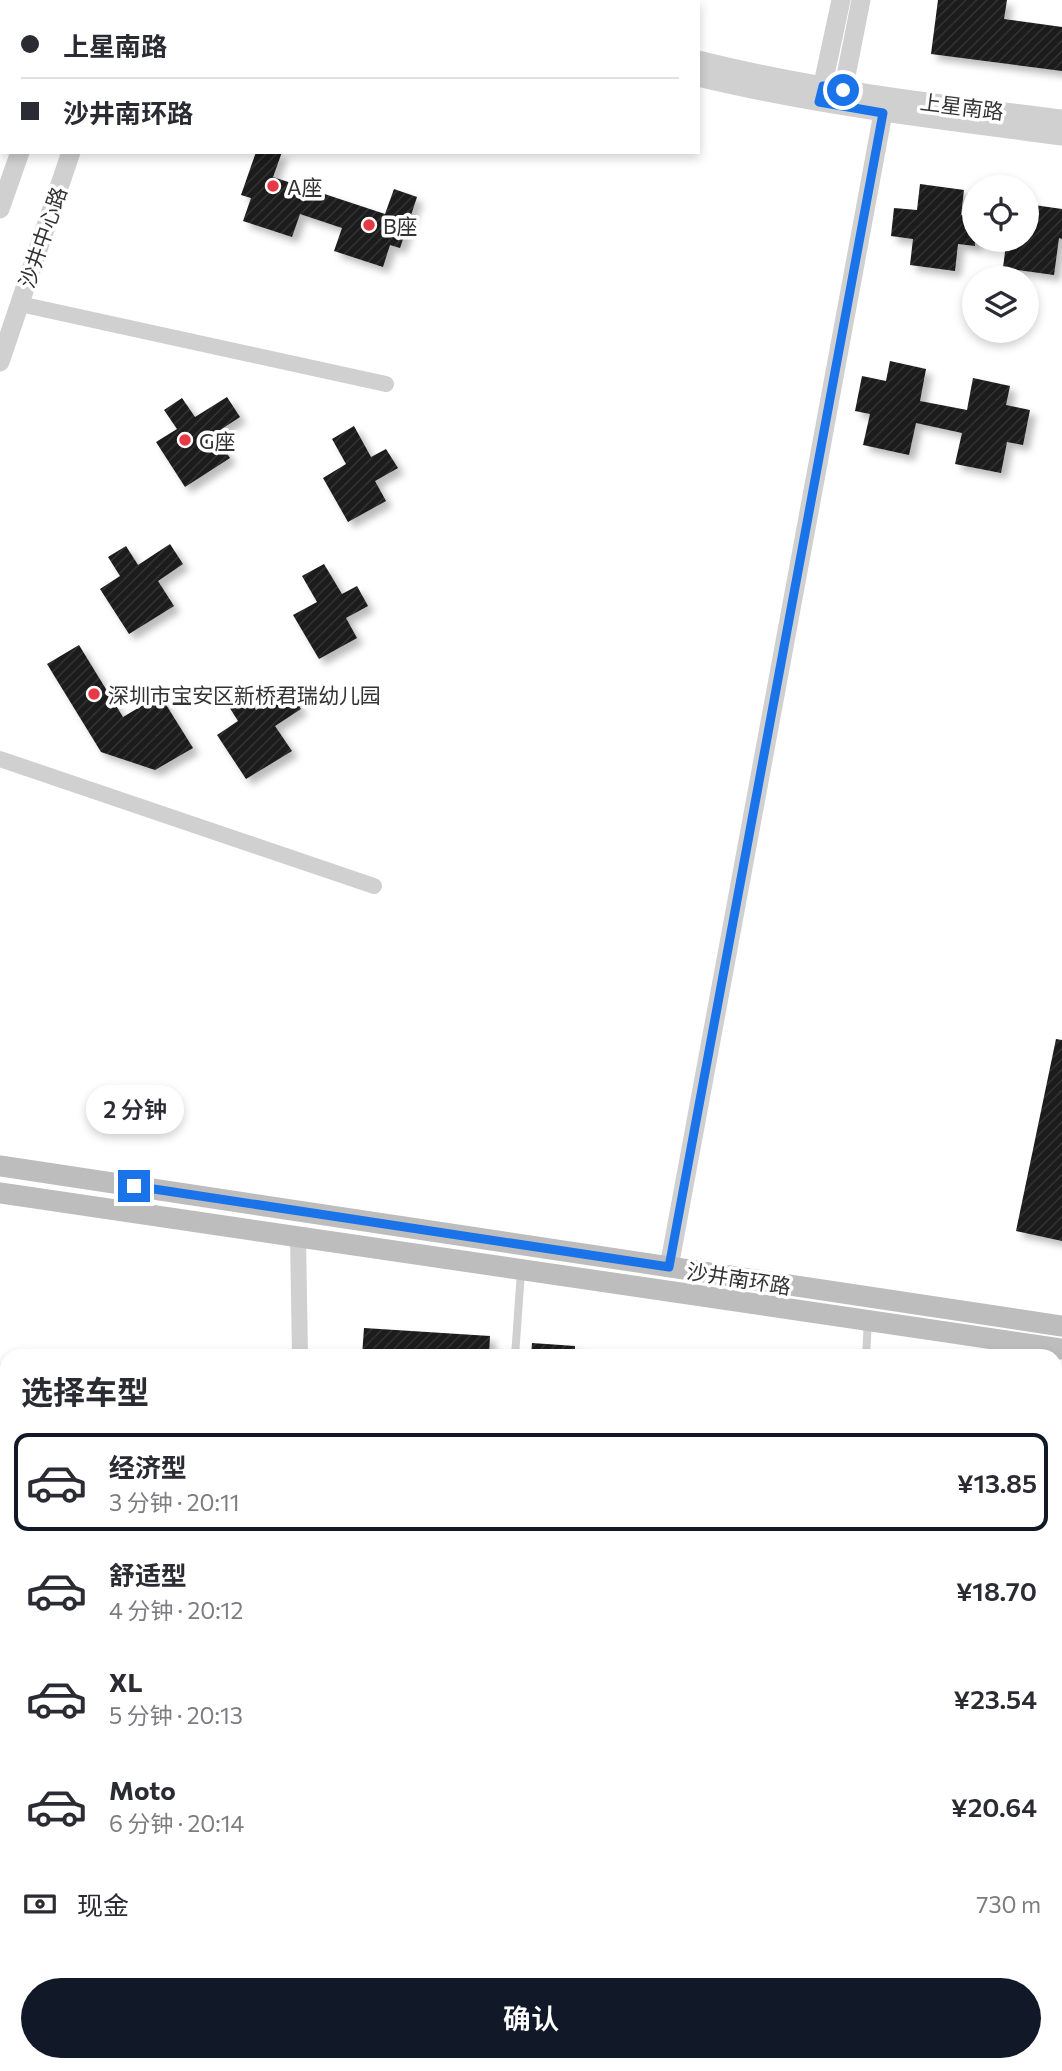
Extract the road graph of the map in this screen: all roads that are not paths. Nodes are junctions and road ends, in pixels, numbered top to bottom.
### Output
1 (841, 0) edge
2 (862, 0) edge
3 (700, 60) edge
4 (700, 77) edge
5 (821, 94) junction
6 (841, 98) junction
7 (883, 113) junction
8 (1062, 119) edge
9 (1062, 136) edge
10 (19, 154) edge
11 (70, 154) edge
12 (0, 209) edge
13 (20, 304) junction
14 (0, 362) edge
15 (386, 384) dead end
16 (0, 759) edge
17 (374, 886) dead end
18 (0, 1166) edge
19 (0, 1193) edge
20 (298, 1237) junction
21 (669, 1267) junction
22 (521, 1270) junction
23 (868, 1321) junction
24 (1062, 1326) edge
25 (300, 1349) edge
26 (515, 1349) edge
27 (866, 1349) edge
28 (1062, 1349) edge

1 - 5 street
2 - 6 street
3 - 5 street, 上星南路
4 - 5 street, 上星南路
5 - 6 street, 上星南路
6 - 7 street, 上星南路
6 - 8 street, 上星南路
7 - 9 street, 上星南路
7 - 21 street
10 - 12 street
11 - 13 street, 沙井中心路
13 - 14 street, 沙井中心路
13 - 15 street
16 - 17 street
18 - 21 main road, 沙井南环路
19 - 20 main road, 沙井南环路
20 - 22 main road, 沙井南环路
20 - 25 street
21 - 24 main road, 沙井南环路
22 - 23 main road, 沙井南环路
22 - 26 lane
23 - 27 lane
23 - 28 main road, 沙井南环路

